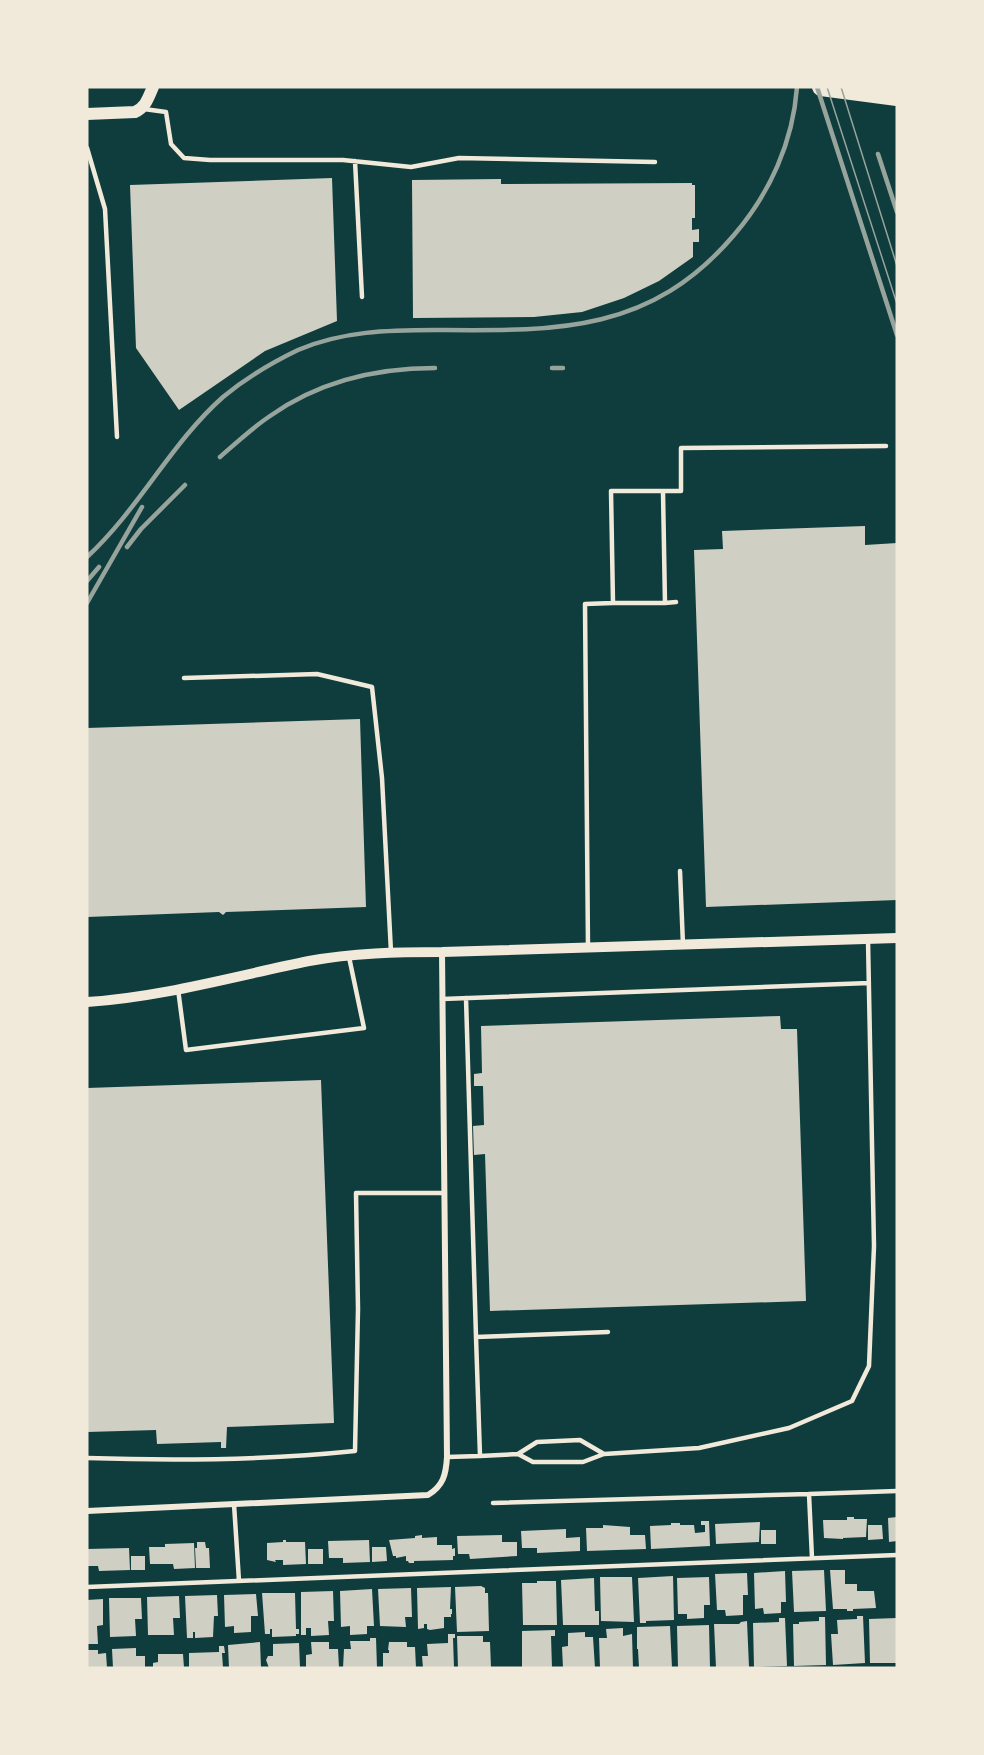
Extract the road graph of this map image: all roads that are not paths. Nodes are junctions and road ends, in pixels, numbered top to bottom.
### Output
1 (153, 87) edge
2 (821, 87) edge
3 (894, 96) edge
4 (142, 109) junction
5 (87, 114) edge
6 (87, 148) edge
7 (355, 161) junction
8 (654, 162) dead end
9 (362, 297) dead end
10 (117, 438) dead end
11 (886, 446) dead end
12 (663, 492) junction
13 (676, 602) dead end
14 (613, 603) junction
15 (665, 603) junction
16 (184, 678) dead end
17 (680, 871) dead end
18 (897, 938) edge
19 (868, 939) junction
20 (683, 945) junction
21 (588, 948) junction
22 (391, 952) junction
23 (442, 952) junction
24 (349, 956) junction
25 (869, 983) junction
26 (178, 989) junction
27 (466, 998) junction
28 (442, 999) junction
29 (87, 1002) edge
30 (444, 1193) junction
31 (608, 1332) dead end
32 (476, 1337) junction
33 (518, 1454) junction
34 (604, 1454) junction
35 (480, 1456) junction
36 (447, 1457) junction
37 (87, 1458) edge
38 (897, 1491) edge
39 (809, 1494) junction
40 (493, 1503) dead end
41 (234, 1504) junction
42 (87, 1511) edge
43 (897, 1555) edge
44 (812, 1558) junction
45 (239, 1581) junction
46 (87, 1587) edge

1 - 4 main road
2 - 3 highway
4 - 5 main road
4 - 7 lane
6 - 10 lane
7 - 8 lane
7 - 9 lane
11 - 12 lane
12 - 14 lane
12 - 15 lane
13 - 15 lane
14 - 15 lane
14 - 21 lane
16 - 22 lane
17 - 20 lane
18 - 19 street
19 - 20 street
19 - 25 lane
20 - 21 street
21 - 23 street
22 - 23 street
22 - 24 street
23 - 28 street
24 - 26 street
24 - 26 lane
25 - 27 lane
25 - 34 lane
26 - 29 street
27 - 28 lane
27 - 32 lane
28 - 30 street
30 - 36 street
30 - 37 lane
31 - 32 lane
32 - 35 lane
33 - 34 lane
33 - 34 lane
33 - 35 lane
35 - 36 lane
36 - 41 street
38 - 39 lane
39 - 40 lane
39 - 44 lane
41 - 42 street
41 - 45 lane
43 - 44 lane
44 - 45 lane
45 - 46 lane

